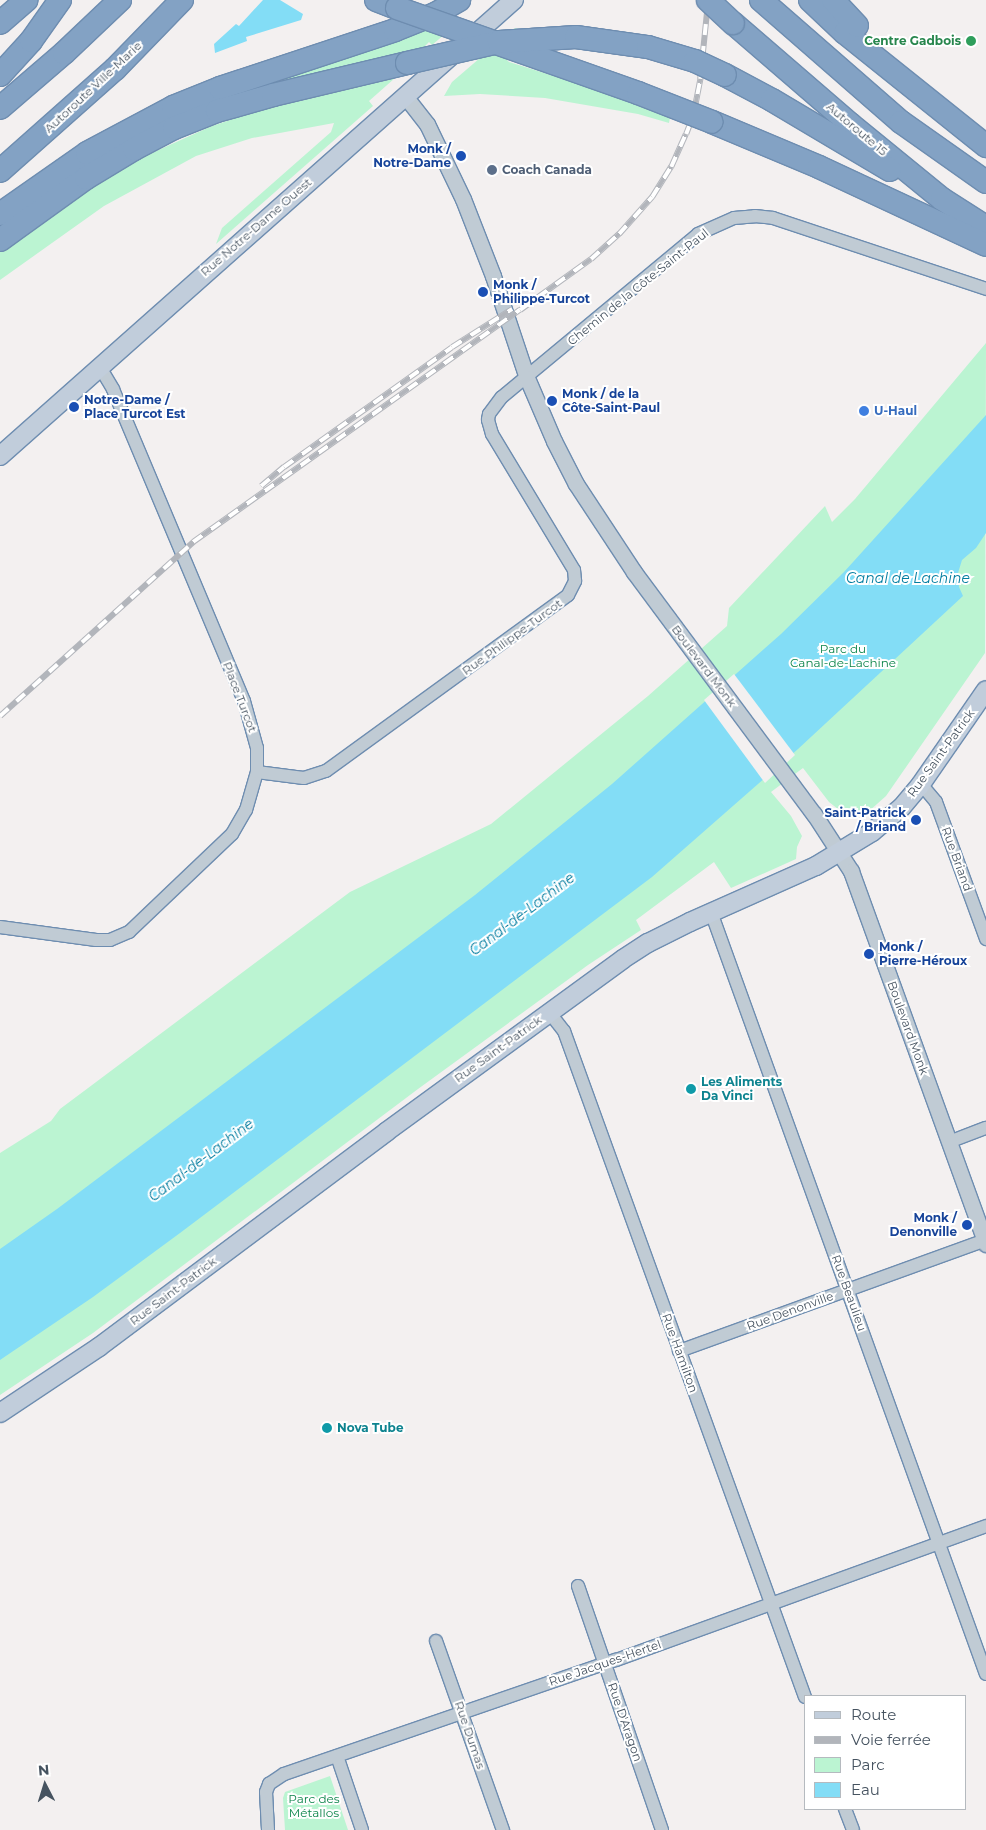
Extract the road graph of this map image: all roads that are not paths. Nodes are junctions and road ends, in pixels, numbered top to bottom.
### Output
1 (26, 0) edge
2 (120, 0) edge
3 (182, 0) edge
4 (376, 0) edge
5 (459, 0) edge
6 (514, 0) edge
7 (708, 0) edge
8 (762, 0) edge
9 (810, 0) edge
10 (833, 0) edge
11 (58, 3) edge
12 (0, 23) edge
13 (0, 75) edge
14 (914, 88) junction
15 (405, 96) junction
16 (0, 108) edge
17 (986, 146) edge
18 (0, 171) edge
19 (986, 182) edge
20 (942, 199) junction
21 (0, 214) edge
22 (980, 233) edge
23 (0, 240) edge
24 (986, 289) edge
25 (100, 366) junction
26 (527, 378) junction
27 (0, 456) edge
28 (986, 690) edge
29 (257, 772) junction
30 (921, 784) junction
31 (839, 852) junction
32 (712, 912) junction
33 (0, 927) edge
34 (986, 939) edge
35 (549, 1012) junction
36 (986, 1128) edge
37 (949, 1142) junction
38 (985, 1242) edge
39 (848, 1290) junction
40 (679, 1351) junction
41 (0, 1413) edge
42 (986, 1526) edge
43 (939, 1543) junction
44 (578, 1586) dead end
45 (771, 1604) junction
46 (436, 1641) dead end
47 (605, 1664) junction
48 (986, 1674) edge
49 (804, 1695) edge
50 (462, 1713) junction
51 (337, 1756) junction
52 (845, 1810) edge
53 (268, 1830) edge
54 (362, 1830) edge
55 (502, 1830) edge
56 (662, 1830) edge
57 (853, 1830) edge

1 - 12 highway
2 - 16 highway
3 - 18 highway, Autoroute Ville-Marie
4 - 22 highway, bridge
5 - 21 highway
6 - 15 main road, Rue Notre-Dame Ouest
7 - 20 highway, Autoroute 15, bridge
8 - 19 highway
9 - 14 highway
10 - 14 highway
11 - 13 highway
14 - 17 highway
15 - 25 main road, Rue Notre-Dame Ouest
15 - 26 street, Boulevard Monk
20 - 22 highway, Autoroute 15
20 - 23 highway, bridge
24 - 26 street, Chemin de la Côte-Saint-Paul
25 - 27 main road, Rue Notre-Dame Ouest
25 - 29 street, Place Turcot
26 - 29 street, Rue Philippe-Turcot
26 - 31 street, Boulevard Monk
28 - 30 main road, Rue Saint-Patrick
29 - 33 street, Place Turcot
30 - 31 main road, Rue Saint-Patrick
30 - 34 street, Rue Briand
31 - 32 main road, Rue Saint-Patrick
31 - 37 street, Boulevard Monk
32 - 35 main road, Rue Saint-Patrick
32 - 39 street, Rue Beaulieu
35 - 40 street, Rue Hamilton
35 - 41 main road, Rue Saint-Patrick
36 - 37 street
37 - 38 street, Boulevard Monk
38 - 39 street, Rue Denonville
39 - 40 street, Rue Denonville
39 - 43 street, Rue Beaulieu
40 - 45 street, Rue Hamilton
42 - 43 street, Rue Jacques-Hertel
43 - 45 street, Rue Jacques-Hertel
43 - 48 street, Rue Beaulieu
44 - 47 street, Rue D'Aragon
45 - 47 street, Rue Jacques-Hertel
45 - 49 street, Rue Hamilton
46 - 50 street, Rue Dumas
47 - 50 street, Rue Jacques-Hertel
47 - 56 street, Rue D'Aragon
50 - 51 street, Rue Jacques-Hertel
50 - 55 street, Rue Dumas
51 - 53 street, Rue Jacques-Hertel
51 - 54 street
52 - 57 street

